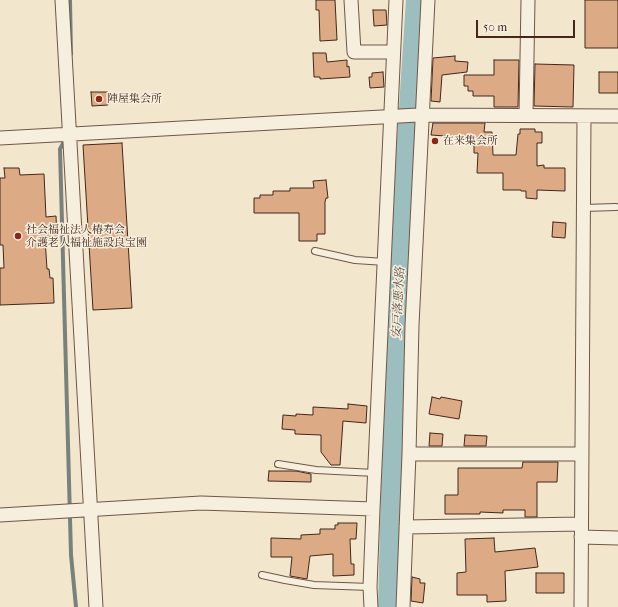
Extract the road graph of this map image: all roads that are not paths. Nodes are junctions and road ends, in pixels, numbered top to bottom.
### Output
1 (62, 0) edge
2 (351, 0) edge
3 (396, 0) edge
4 (428, 0) edge
5 (528, 0) edge
6 (393, 52) junction
7 (420, 114) junction
8 (526, 115) junction
9 (395, 116) junction
10 (584, 116) junction
11 (618, 116) edge
12 (70, 134) junction
13 (0, 138) edge
14 (616, 207) dead end
15 (583, 208) junction
16 (316, 252) dead end
17 (385, 262) junction
18 (409, 454) junction
19 (582, 454) junction
20 (278, 464) dead end
21 (375, 473) junction
22 (373, 509) junction
23 (91, 510) junction
24 (0, 515) edge
25 (406, 527) junction
26 (581, 531) junction
27 (618, 538) edge
28 (262, 575) dead end
29 (370, 586) junction
30 (96, 607) edge
31 (371, 607) edge
32 (403, 607) edge
33 (581, 607) edge

1 - 12 street
2 - 6 street
3 - 6 street
4 - 7 street
5 - 8 street
6 - 9 street
7 - 8 street
7 - 9 street
7 - 18 street
8 - 10 street
9 - 12 street
9 - 17 street
10 - 11 street
10 - 15 street
12 - 13 street
12 - 23 street
14 - 15 lane
15 - 19 street
16 - 17 lane
17 - 21 street
18 - 19 street
18 - 25 street
19 - 26 street
20 - 21 lane
21 - 22 street
22 - 23 street
22 - 29 street
23 - 24 street
23 - 30 street
25 - 26 street
25 - 32 street
26 - 27 street
26 - 33 street
28 - 29 lane
29 - 31 street

